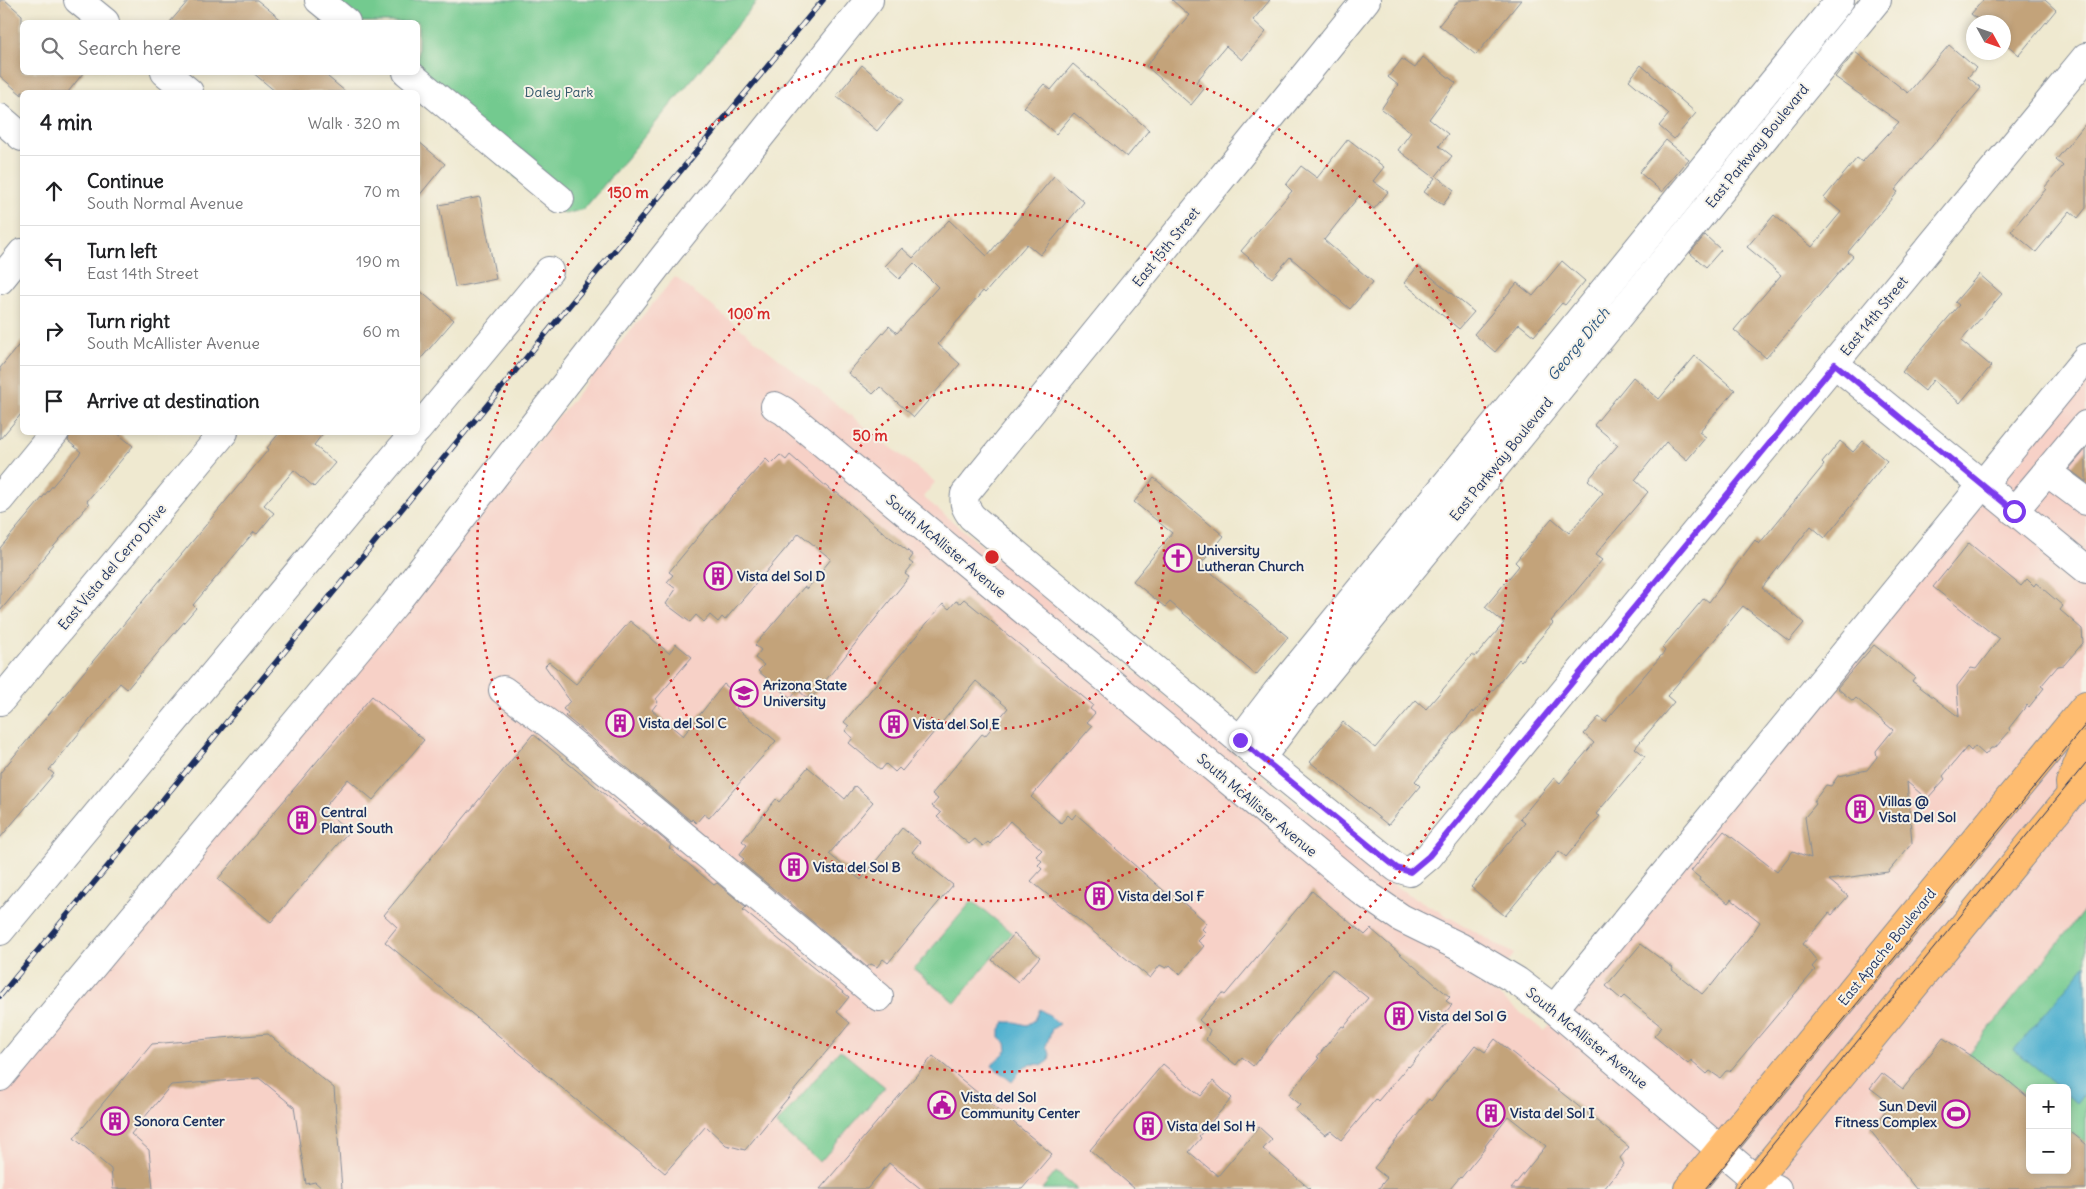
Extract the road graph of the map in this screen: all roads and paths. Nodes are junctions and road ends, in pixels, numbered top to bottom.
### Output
1 (78, 0) edge
2 (319, 0) edge
3 (869, 0) edge
4 (1366, 0) edge
5 (1840, 0) edge
6 (1877, 0) edge
7 (103, 20) edge
8 (344, 20) edge
9 (2086, 56) edge
10 (411, 75) edge
11 (0, 118) edge
12 (20, 135) edge
13 (560, 199) dead end
14 (20, 255) edge
15 (550, 271) dead end
16 (0, 280) edge
17 (2086, 358) edge
18 (1835, 364) junction
19 (775, 406) dead end
20 (2086, 425) edge
21 (420, 427) edge
22 (53, 435) edge
23 (222, 435) edge
24 (413, 435) edge
25 (2047, 472) junction
26 (1982, 485) junction
27 (0, 499) edge
28 (2086, 501) edge
29 (2014, 511) junction
30 (2086, 569) edge
31 (503, 690) dead end
32 (0, 701) edge
33 (2086, 704) edge
34 (1240, 740) junction
35 (2086, 745) edge
36 (1261, 758) junction
37 (2078, 786) edge
38 (0, 931) edge
39 (879, 998) dead end
40 (1554, 1009) junction
41 (0, 1077) edge
42 (1721, 1149) junction
43 (1760, 1187) edge
44 (1688, 1189) edge

1 - 7 street
2 - 8 street
3 - 41 street
4 - 34 street, East 15th Street
5 - 34 street, East Parkway Boulevard
6 - 36 street, East Parkway Boulevard
9 - 18 street, East 14th Street
10 - 13 street
11 - 12 street
14 - 16 street
15 - 21 street
17 - 26 street
18 - 26 street
18 - 36 street, East 14th Street
19 - 40 street, South McAllister Avenue
20 - 25 street
22 - 27 street
23 - 32 street, East Vista del Cerro Drive
24 - 38 street
25 - 28 street
25 - 29 street
26 - 29 street
26 - 40 street
29 - 30 street
31 - 39 street
33 - 42 main road, East Apache Boulevard
34 - 36 street
35 - 37 main road
37 - 43 main road
40 - 42 street, South McAllister Avenue
42 - 43 street, South McAllister Avenue
42 - 44 main road, East Apache Boulevard

